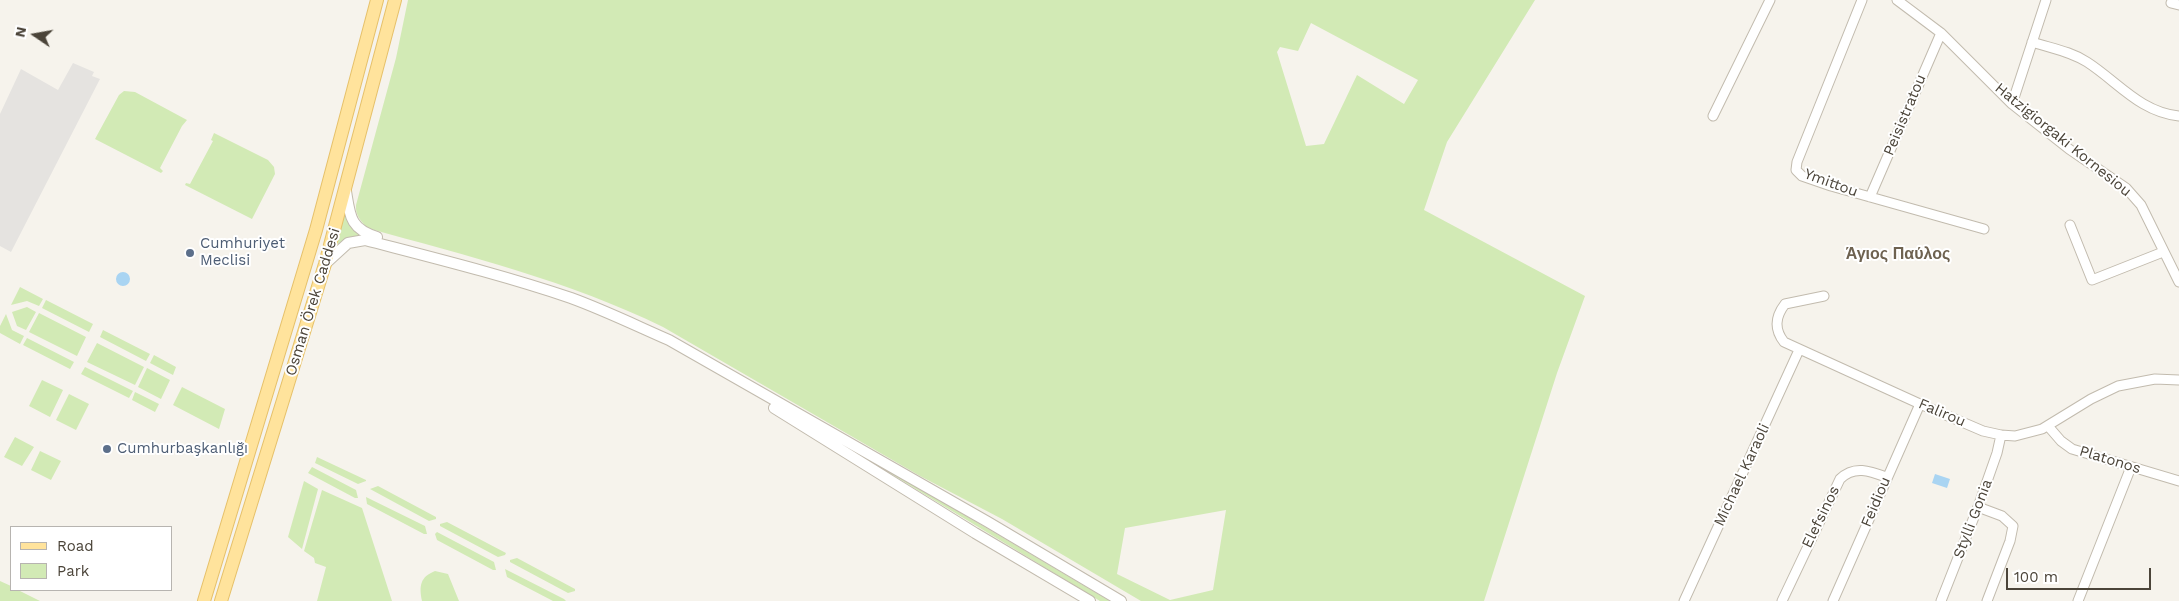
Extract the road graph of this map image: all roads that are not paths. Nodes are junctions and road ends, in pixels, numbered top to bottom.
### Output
1 (377, 0) edge
2 (395, 0) edge
3 (1770, 0) edge
4 (1862, 0) edge
5 (1897, 0) edge
6 (2046, 0) edge
7 (1941, 33) junction
8 (2032, 42) junction
9 (2012, 104) junction
10 (1713, 116) dead end
11 (2179, 116) edge
12 (346, 191) junction
13 (1870, 196) junction
14 (2070, 225) dead end
15 (1984, 229) dead end
16 (2163, 252) junction
17 (456, 263) junction
18 (325, 264) junction
19 (2179, 282) edge
20 (1824, 296) dead end
21 (638, 326) junction
22 (1799, 350) junction
23 (2179, 380) edge
24 (1920, 404) junction
25 (2048, 426) junction
26 (2001, 436) junction
27 (2132, 467) junction
28 (1886, 477) junction
29 (2179, 481) edge
30 (1978, 507) junction
31 (204, 601) edge
32 (221, 601) edge
33 (1090, 601) edge
34 (1120, 601) edge
35 (1684, 601) edge
36 (1782, 601) edge
37 (1833, 601) edge
38 (1941, 601) edge
39 (1987, 601) edge
40 (2078, 601) edge

1 - 31 main road, Osman Örek Caddesi
2 - 12 main road, Osman Örek Caddesi
3 - 10 street
4 - 13 street, Ymittou
5 - 7 street, Hatzigiorgaki Kornesiou
6 - 8 street
7 - 9 street, Hatzigiorgaki Kornesiou
7 - 13 street, Peisistratou
8 - 9 street
8 - 11 street
9 - 16 street, Hatzigiorgaki Kornesiou
12 - 17 street
12 - 18 main road, Osman Örek Caddesi
13 - 15 street, Ymittou
14 - 16 street
16 - 19 street, Hatzigiorgaki Kornesiou
17 - 18 street
17 - 21 street
18 - 32 main road, Osman Örek Caddesi
20 - 22 street, Falirou
21 - 33 street
21 - 34 street
22 - 24 street, Falirou
22 - 35 street, Michael Karaoli
23 - 25 street, Falirou
24 - 26 street, Falirou
24 - 28 street, Feidiou
25 - 26 street, Falirou
25 - 27 street, Platonos
26 - 30 street, Stylli Gonia
27 - 29 street, Platonos
27 - 40 street
28 - 36 street, Elefsinos
28 - 37 street, Feidiou
30 - 38 street, Stylli Gonia
30 - 39 street

